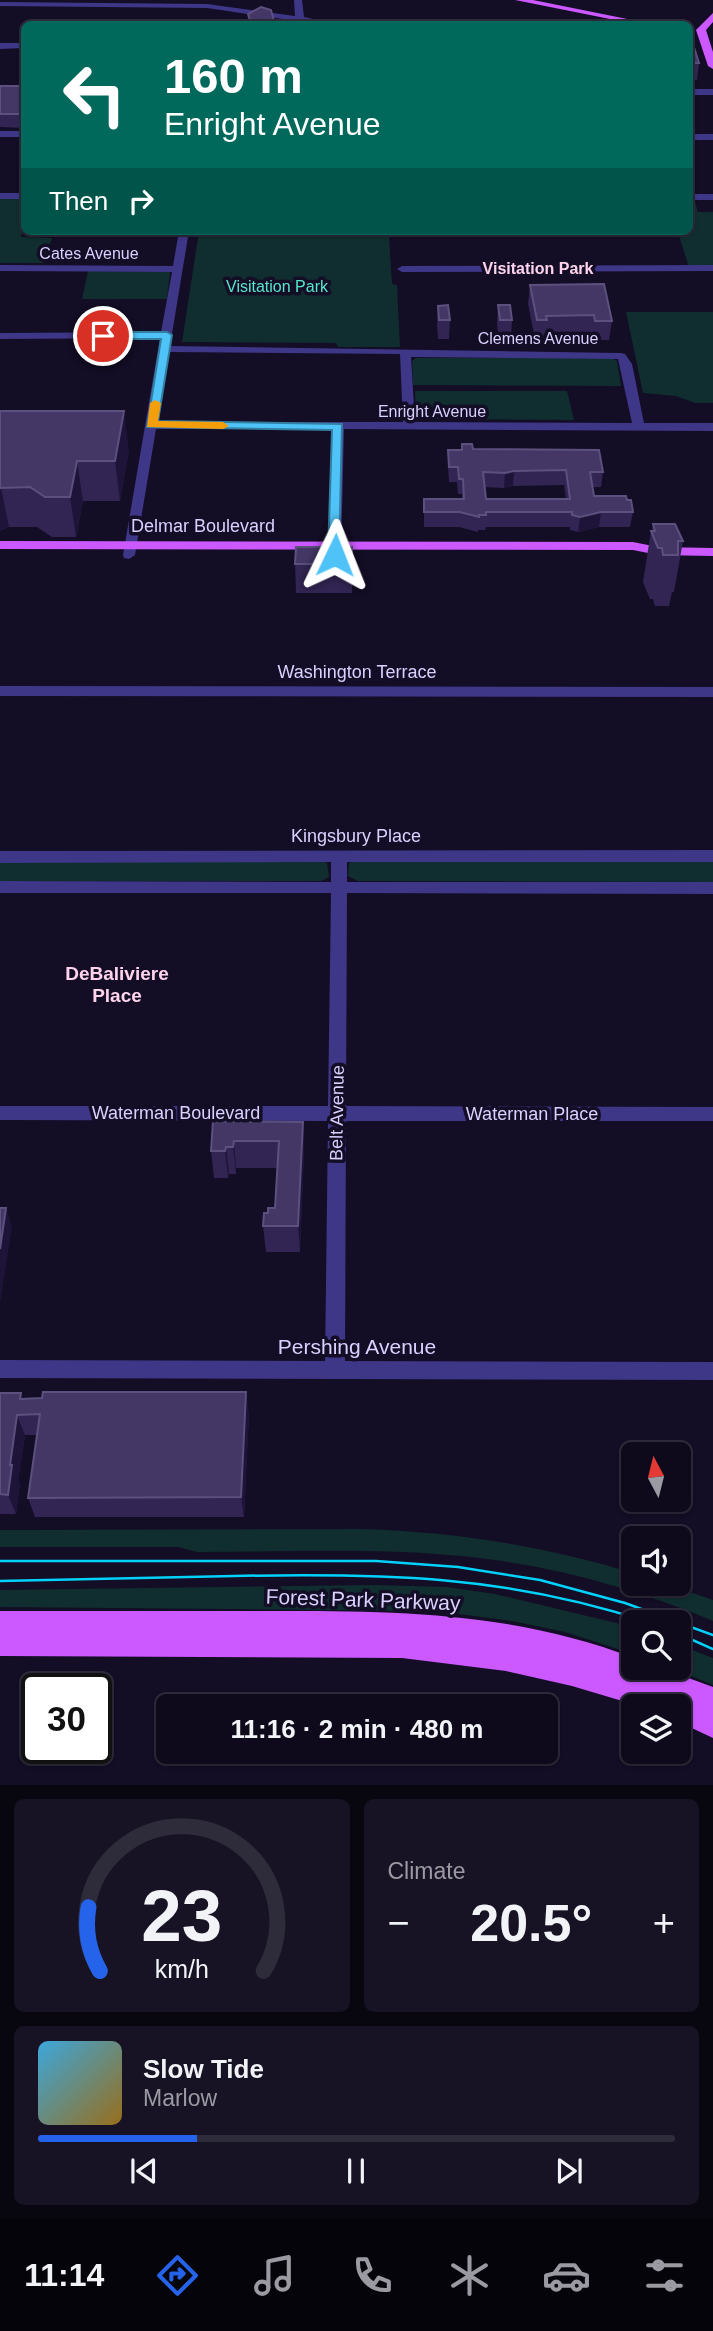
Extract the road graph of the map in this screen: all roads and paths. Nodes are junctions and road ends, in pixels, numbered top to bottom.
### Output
1 (298, 0) edge
2 (519, 0) edge
3 (0, 4) edge
4 (713, 16) edge
5 (299, 21) edge
6 (631, 21) edge
7 (693, 32) edge
8 (702, 33) junction
9 (713, 33) edge
10 (0, 46) edge
11 (21, 46) edge
12 (713, 66) edge
13 (693, 92) edge
14 (713, 92) edge
15 (0, 134) edge
16 (21, 135) edge
17 (693, 137) edge
18 (713, 137) edge
19 (0, 196) edge
20 (21, 196) edge
21 (693, 197) edge
22 (713, 197) edge
23 (183, 235) edge
24 (0, 268) edge
25 (713, 268) edge
26 (177, 269) junction
27 (402, 269) dead end
28 (167, 335) junction
29 (0, 336) edge
30 (165, 349) junction
31 (413, 353) junction
32 (152, 425) junction
33 (409, 426) junction
34 (338, 427) junction
35 (639, 427) junction
36 (713, 427) edge
37 (135, 443) dead end
38 (149, 443) junction
39 (0, 545) edge
40 (129, 550) junction
41 (335, 550) junction
42 (713, 552) edge
43 (0, 555) edge
44 (0, 691) edge
45 (713, 692) edge
46 (339, 856) junction
47 (713, 856) edge
48 (0, 857) edge
49 (0, 887) edge
50 (339, 887) junction
51 (713, 888) edge
52 (0, 1113) edge
53 (344, 1113) junction
54 (713, 1114) edge
55 (0, 1369) edge
56 (335, 1370) junction
57 (713, 1371) edge
58 (0, 1623) edge
59 (0, 1644) edge
60 (641, 1694) edge
61 (713, 1700) edge
62 (691, 1715) edge
63 (713, 1725) edge

1 - 5 street
2 - 6 main road
3 - 5 street
4 - 8 main road
7 - 8 main road
8 - 9 main road
8 - 12 main road
10 - 11 street
13 - 14 street
15 - 16 street
17 - 18 street
19 - 20 street
21 - 22 street
23 - 26 street
24 - 26 street, Cates Avenue
25 - 27 street
26 - 28 street
28 - 29 street
28 - 30 street
30 - 31 street, Clemens Avenue
30 - 32 street
31 - 33 street
31 - 35 street, Clemens Avenue
32 - 34 street, Enright Avenue
32 - 38 street
33 - 34 street, Enright Avenue
33 - 35 street, Enright Avenue
34 - 41 street
35 - 36 street, Enright Avenue
37 - 38 street
38 - 40 street
39 - 40 main road, Delmar Boulevard
40 - 41 main road, Delmar Boulevard
40 - 43 main road, Delmar Boulevard
41 - 42 main road, Delmar Boulevard
44 - 45 street, Washington Terrace
46 - 47 street, Kingsbury Place
46 - 48 street, Kingsbury Place
46 - 50 street, Belt Avenue
49 - 50 street
50 - 51 street
50 - 53 street, Belt Avenue
52 - 53 street, Waterman Boulevard
53 - 54 street, Waterman Place
53 - 56 street, Belt Avenue
55 - 56 street, Pershing Avenue
56 - 57 street, Pershing Avenue
58 - 61 main road, Forest Park Parkway
59 - 60 main road
62 - 63 main road

